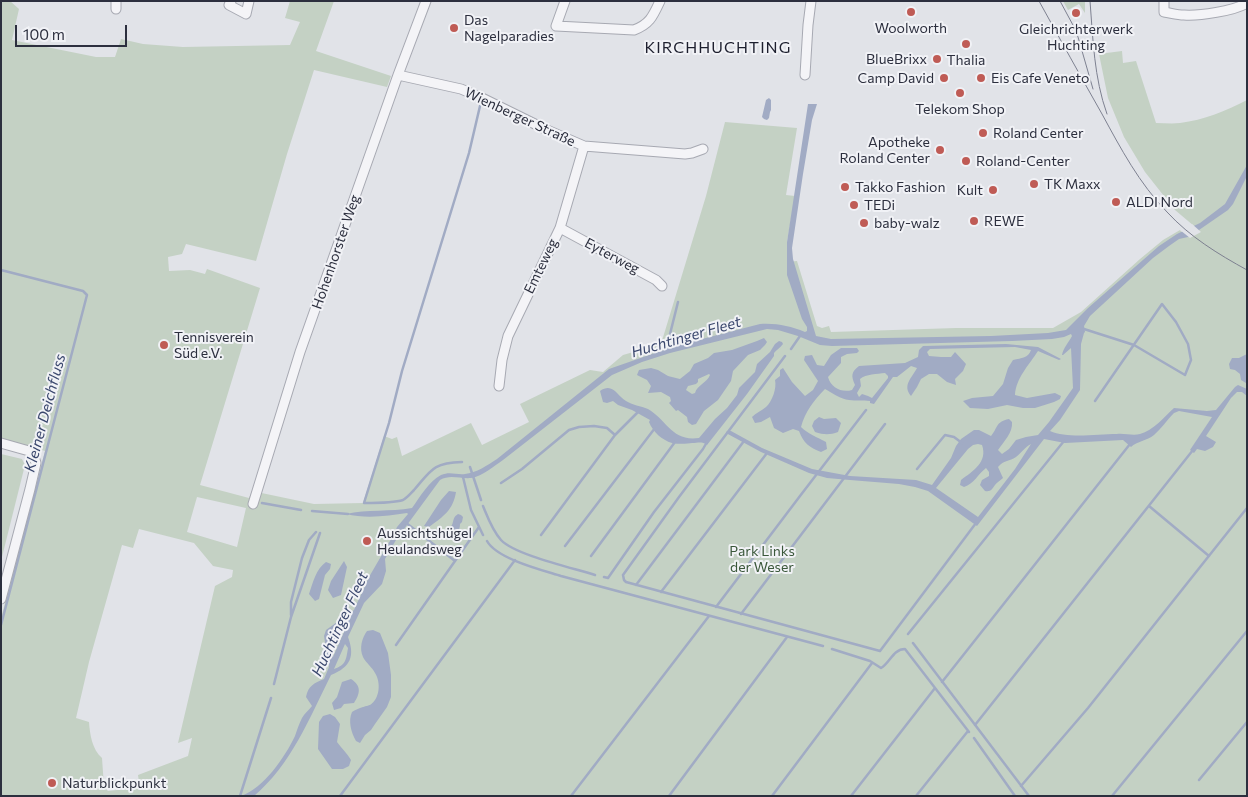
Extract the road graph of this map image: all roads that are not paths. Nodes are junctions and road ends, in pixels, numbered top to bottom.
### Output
1 (231, 1) edge
2 (249, 1) edge
3 (426, 1) edge
4 (565, 1) edge
5 (660, 1) edge
6 (811, 1) edge
7 (1164, 1) edge
8 (1247, 3) edge
9 (398, 75) junction
10 (805, 75) dead end
11 (584, 146) junction
12 (703, 149) dead end
13 (560, 228) junction
14 (662, 286) dead end
15 (499, 386) dead end
16 (1, 443) edge
17 (252, 504) dead end
18 (1, 599) edge

1 - 2 street
3 - 9 street, Hohenhorster Weg
4 - 5 street
6 - 10 street
7 - 8 street
9 - 11 street, Wienberger Straße
9 - 17 street, Hohenhorster Weg
11 - 12 street, Wienberger Straße
11 - 13 street, Emteweg
13 - 14 street, Eyterweg
13 - 15 street, Emteweg
16 - 18 street

